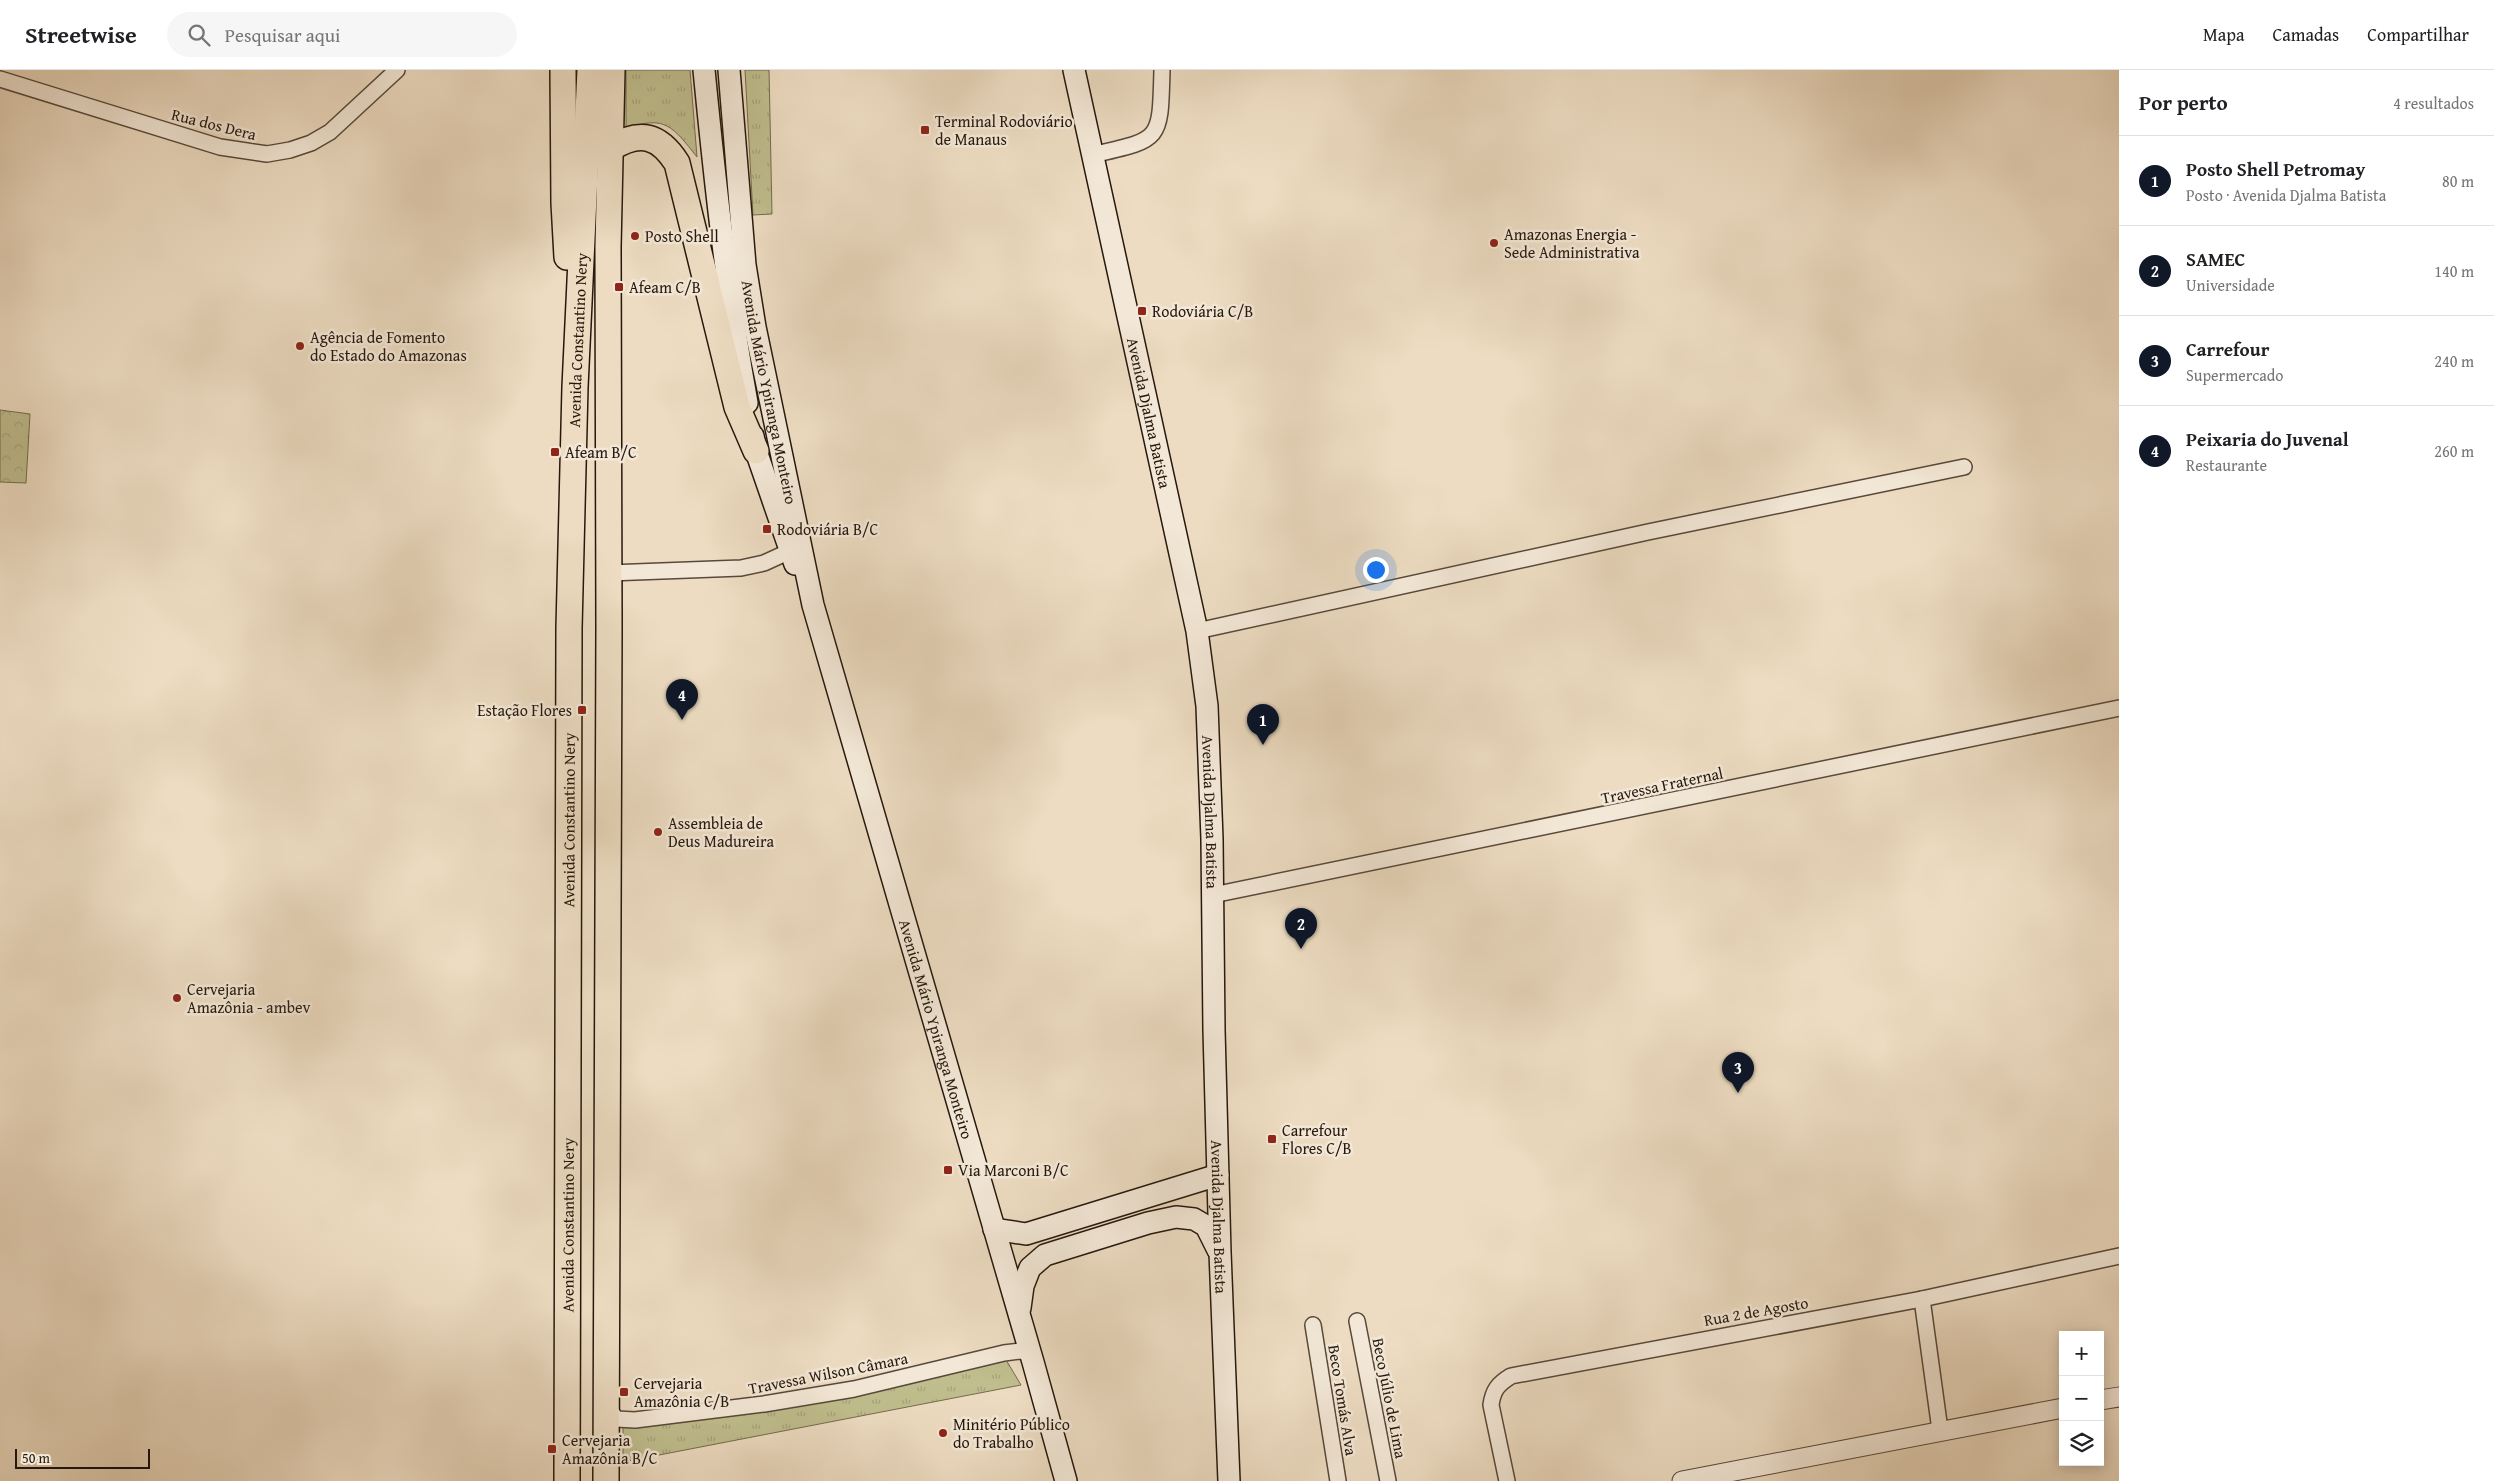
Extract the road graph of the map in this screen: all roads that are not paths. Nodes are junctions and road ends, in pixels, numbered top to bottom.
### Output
1 (398, 70) edge
2 (563, 70) edge
3 (590, 70) edge
4 (612, 70) edge
5 (704, 70) edge
6 (729, 70) edge
7 (1074, 70) edge
8 (1162, 70) edge
9 (0, 80) edge
10 (611, 148) junction
11 (1092, 155) junction
12 (575, 387) junction
13 (756, 451) junction
14 (1964, 467) dead end
15 (796, 549) junction
16 (609, 573) junction
17 (1197, 631) junction
18 (2119, 708) edge
19 (1213, 895) junction
20 (1218, 1175) junction
21 (994, 1228) junction
22 (1220, 1252) junction
23 (2119, 1256) edge
24 (1922, 1299) junction
25 (1019, 1313) junction
26 (1357, 1321) dead end
27 (1313, 1325) dead end
28 (1031, 1353) junction
29 (2119, 1397) edge
30 (2104, 1399) edge
31 (607, 1405) junction
32 (2059, 1409) edge
33 (1940, 1430) junction
34 (567, 1481) edge
35 (606, 1481) edge
36 (1066, 1481) edge
37 (1229, 1481) edge
38 (1338, 1481) edge
39 (1388, 1481) edge
40 (1507, 1481) edge
41 (1682, 1481) edge

1 - 9 street, Rua dos Dera
2 - 12 highway
3 - 12 highway, Avenida Constantino Nery
4 - 10 highway, Avenida Constantino Nery
5 - 13 main road, Avenida Mário Ypiranga Monteiro
6 - 15 main road, Avenida Mário Ypiranga Monteiro
7 - 11 main road, Avenida Djalma Batista
8 - 11 street
10 - 13 highway
10 - 16 highway, Avenida Constantino Nery
11 - 17 main road, Avenida Djalma Batista
12 - 34 highway, Avenida Constantino Nery
13 - 15 main road, Avenida Mário Ypiranga Monteiro
14 - 17 street
15 - 16 street
15 - 21 main road, Avenida Mário Ypiranga Monteiro
16 - 31 highway, Avenida Constantino Nery
17 - 19 main road, Avenida Djalma Batista
18 - 19 street, Travessa Fraternal
19 - 20 main road, Avenida Djalma Batista
20 - 21 main road
20 - 22 main road, Avenida Djalma Batista
21 - 25 main road, Avenida Mário Ypiranga Monteiro
22 - 25 main road
22 - 37 main road, Avenida Djalma Batista
23 - 24 street, Rua 2 de Agosto
24 - 33 street
24 - 40 street, Rua 2 de Agosto
25 - 28 main road, Avenida Mário Ypiranga Monteiro
26 - 39 street, Beco Júlio de Lima
27 - 38 street, Beco Tomás Alva
28 - 31 street, Travessa Wilson Câmara
28 - 36 main road, Avenida Mário Ypiranga Monteiro
29 - 30 street
31 - 35 highway, Avenida Constantino Nery
32 - 33 street
33 - 41 street

